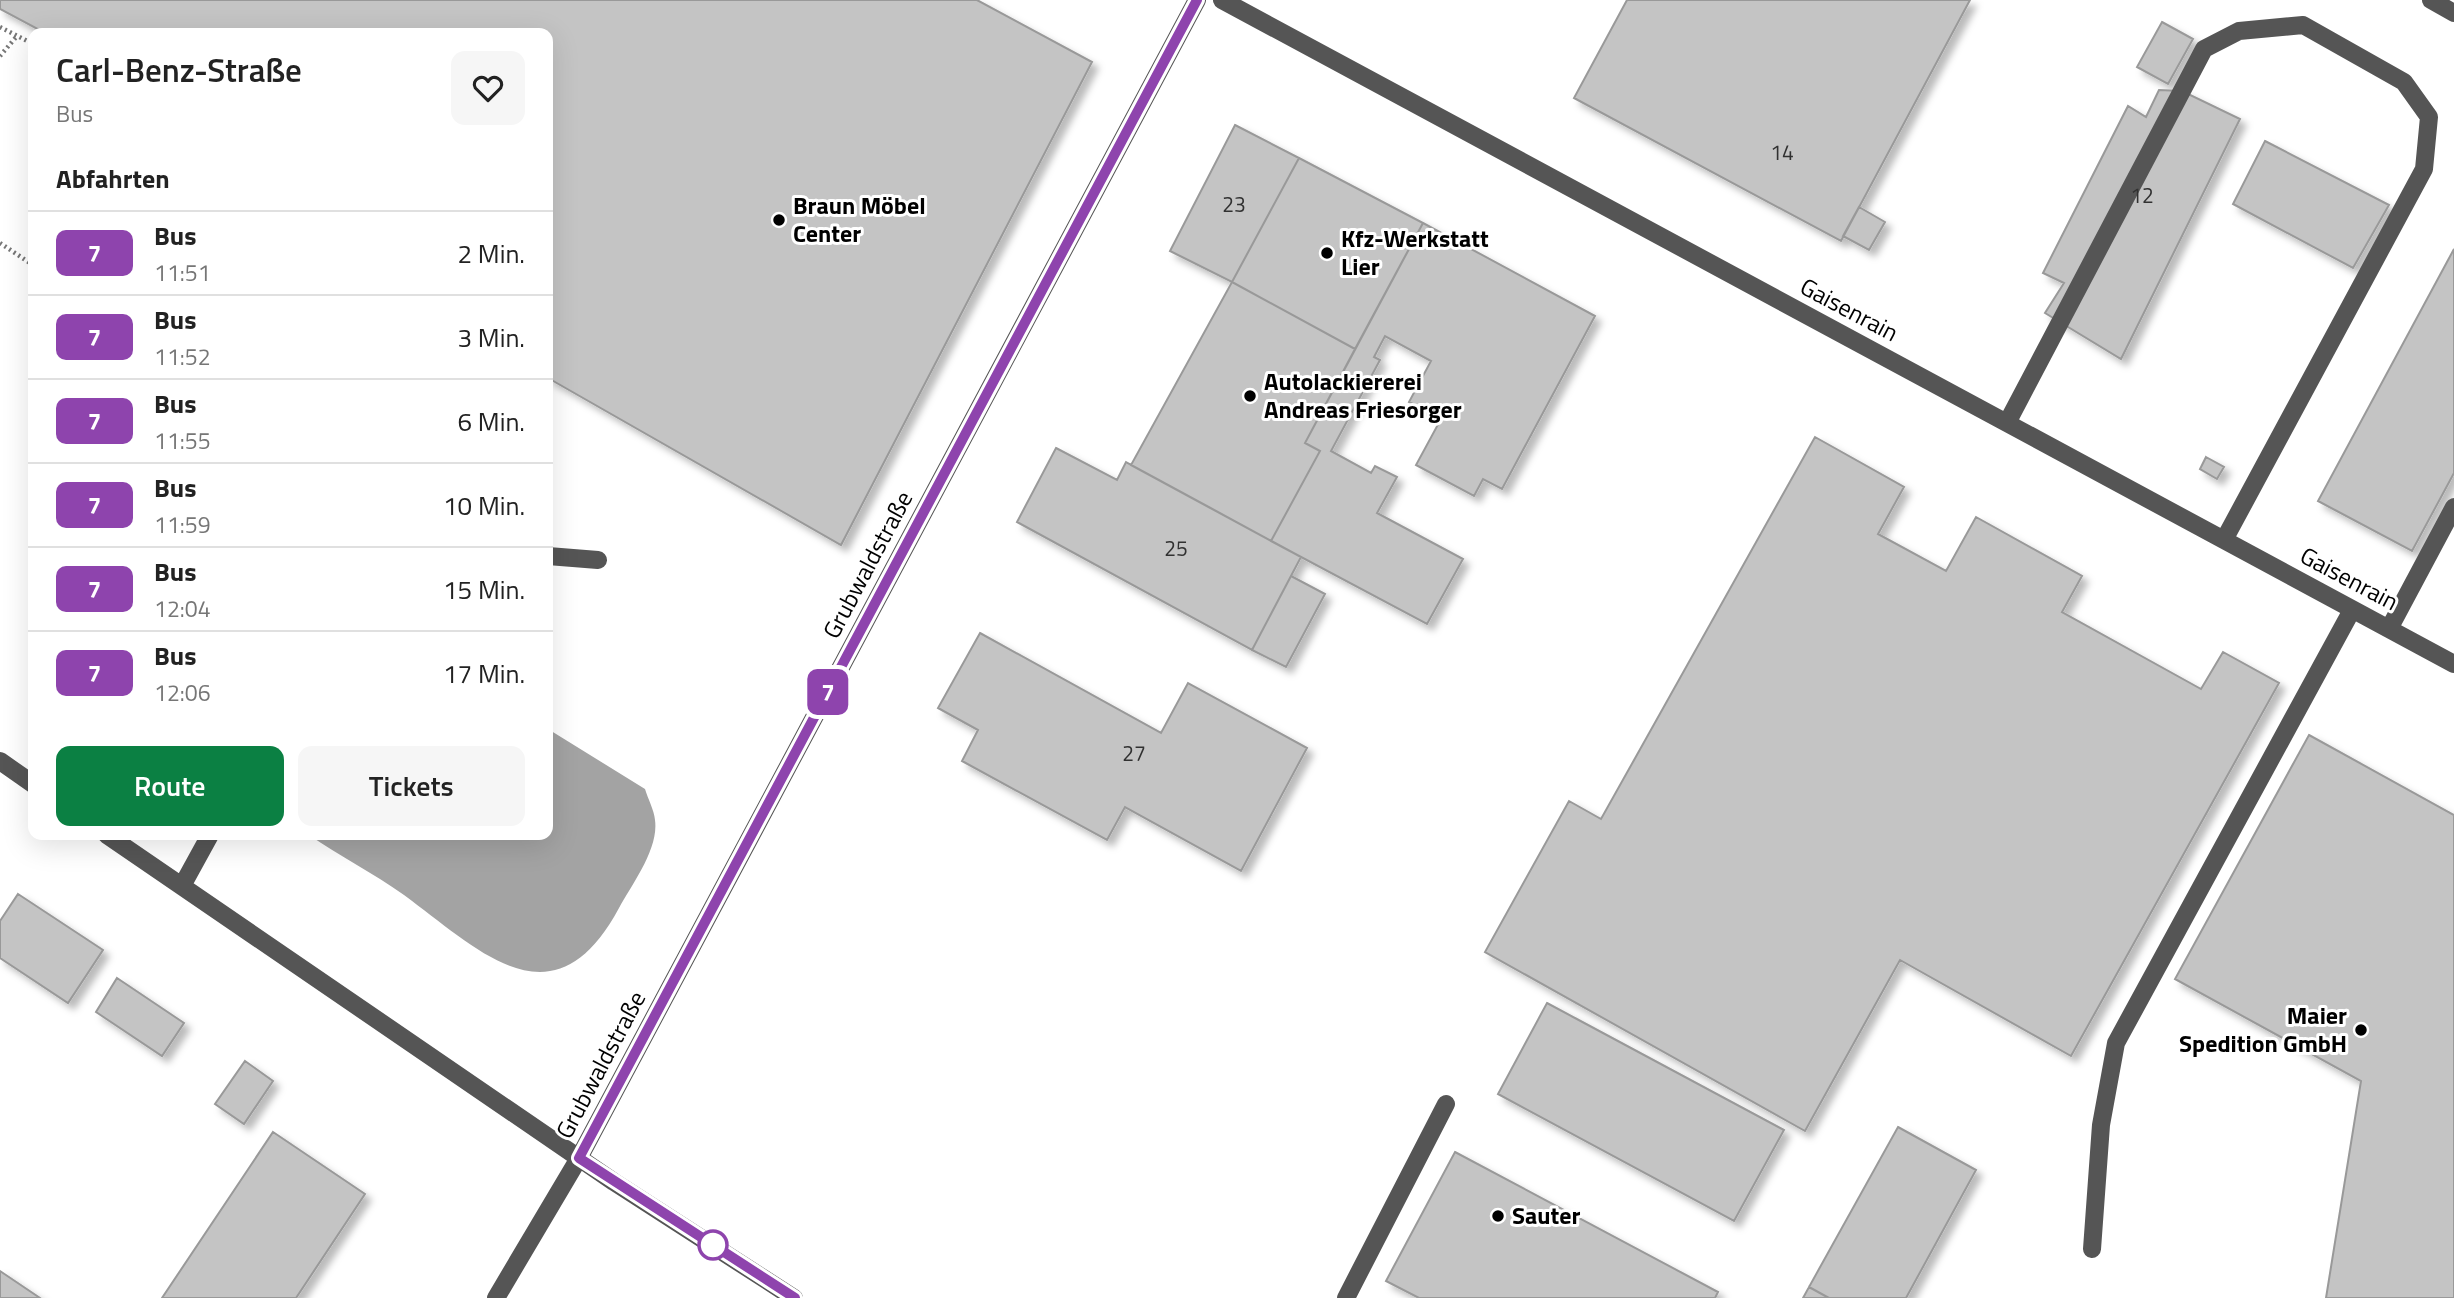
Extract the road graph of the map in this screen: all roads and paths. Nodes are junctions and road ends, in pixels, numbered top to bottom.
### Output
1 (1197, 0) edge
2 (1222, 0) edge
3 (2431, 0) edge
4 (2454, 13) edge
5 (0, 27) edge
6 (17, 36) junction
7 (28, 42) edge
8 (0, 56) edge
9 (0, 243) edge
10 (28, 262) edge
11 (2007, 423) junction
12 (2454, 507) edge
13 (2224, 540) junction
14 (553, 556) edge
15 (598, 560) dead end
16 (2352, 610) junction
17 (2389, 629) junction
18 (2454, 664) edge
19 (0, 761) edge
20 (28, 781) edge
21 (114, 840) edge
22 (207, 840) edge
23 (181, 886) junction
24 (1446, 1104) dead end
25 (579, 1158) junction
26 (2092, 1249) dead end
27 (496, 1298) edge
28 (794, 1298) edge
29 (1346, 1298) edge

1 - 25 street, Grubwaldstraße
2 - 11 street, Gaisenrain
3 - 4 street
5 - 6 path
6 - 7 path
6 - 8 path
9 - 10 path
11 - 13 street, Gaisenrain
11 - 13 street
12 - 17 street
13 - 16 street, Gaisenrain
14 - 15 street
16 - 17 street, Gaisenrain
16 - 26 street
17 - 18 street, Gaisenrain
19 - 20 street
21 - 23 street
22 - 23 street
23 - 25 street
24 - 29 street
25 - 27 street, Grubwaldstraße
25 - 28 street

